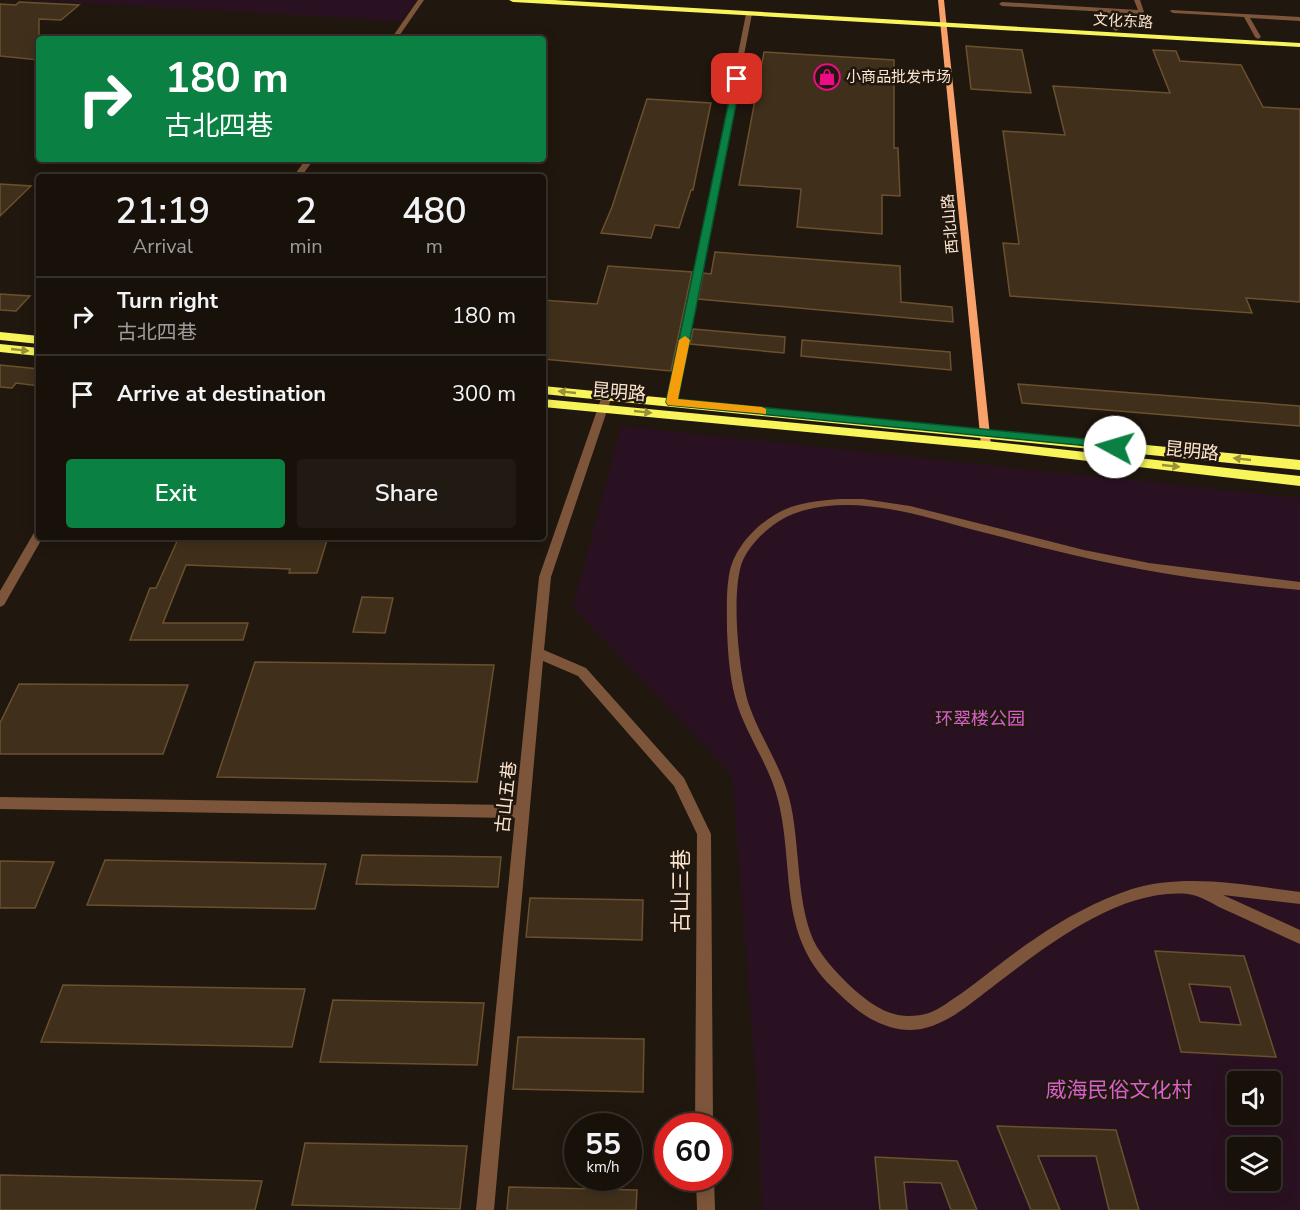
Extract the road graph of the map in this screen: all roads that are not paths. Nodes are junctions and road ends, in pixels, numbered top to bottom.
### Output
1 (421, 0) edge
2 (513, 0) edge
3 (581, 0) edge
4 (941, 0) edge
5 (1137, 0) edge
6 (1002, 3) dead end
7 (1109, 10) junction
8 (1173, 11) dead end
9 (749, 14) junction
10 (1246, 15) junction
11 (1300, 19) edge
12 (944, 23) junction
13 (1116, 29) junction
14 (396, 36) edge
15 (1258, 37) junction
16 (1300, 39) edge
17 (1300, 45) edge
18 (0, 336) edge
19 (36, 340) edge
20 (0, 348) edge
21 (36, 352) edge
22 (546, 391) edge
23 (605, 402) junction
24 (672, 402) junction
25 (546, 403) edge
26 (985, 440) junction
27 (1300, 465) edge
28 (1300, 481) edge
29 (36, 539) edge
30 (1300, 586) edge
31 (0, 602) edge
32 (539, 653) junction
33 (0, 803) edge
34 (522, 812) junction
35 (1189, 886) junction
36 (1300, 898) edge
37 (1300, 937) edge
38 (704, 1113) edge
39 (705, 1191) edge
40 (485, 1210) edge
41 (706, 1210) edge

1 - 14 street
2 - 9 main road
3 - 12 main road
4 - 12 main road, 西北山路
5 - 7 lane
6 - 7 lane
7 - 13 lane
8 - 10 lane
9 - 12 main road
9 - 24 lane
10 - 11 lane
10 - 15 lane
12 - 13 main road
12 - 17 main road, 文化东路
12 - 26 main road, 西北山路
13 - 15 main road
15 - 16 main road
18 - 19 main road
20 -> 21 main road
23 -> 22 main road, 昆明路
23 - 24 main road, 昆明路
23 - 25 main road, 昆明路
23 -> 26 main road, 昆明路
23 - 32 street, 古山五巷
24 - 26 main road, 昆明路
27 -> 26 main road, 昆明路
26 -> 28 main road, 昆明路
29 - 31 street
30 - 35 lane
32 - 34 street, 古山五巷
32 - 38 street, 古山三巷
33 - 34 street
34 - 40 street, 古山五巷
35 - 36 lane
35 - 37 lane
39 - 41 street

